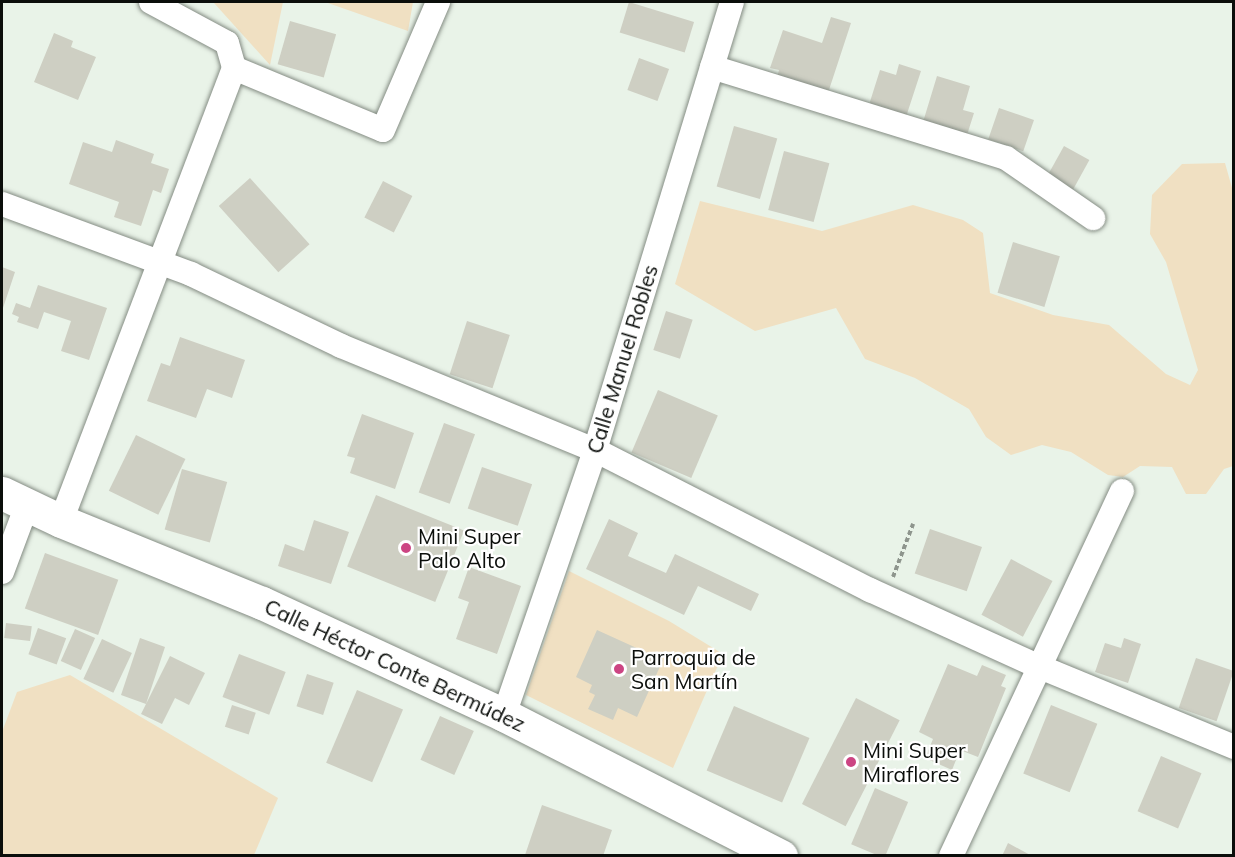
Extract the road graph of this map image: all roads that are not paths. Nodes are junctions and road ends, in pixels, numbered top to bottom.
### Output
1 (151, 2) edge
2 (438, 2) edge
3 (732, 2) edge
4 (712, 67) junction
5 (234, 68) junction
6 (2, 204) edge
7 (1093, 218) dead end
8 (158, 263) junction
9 (595, 450) junction
10 (1122, 491) dead end
11 (14, 499) edge
12 (61, 522) junction
13 (2, 572) edge
14 (1041, 667) junction
15 (504, 715) junction
16 (1233, 747) edge
17 (781, 855) edge
18 (951, 855) edge

1 - 5 street
2 - 5 street
3 - 4 street, Calle Manuel Robles
4 - 7 street
4 - 9 street, Calle Manuel Robles
5 - 8 street
6 - 8 street
8 - 9 street
8 - 12 street
9 - 14 street
9 - 15 street, Calle Manuel Robles
10 - 14 street
11 - 12 street, Calle Héctor Conte Bermúdez
11 - 13 street
12 - 15 street, Calle Héctor Conte Bermúdez
14 - 16 street
14 - 18 street
15 - 17 street, Calle Héctor Conte Bermúdez

